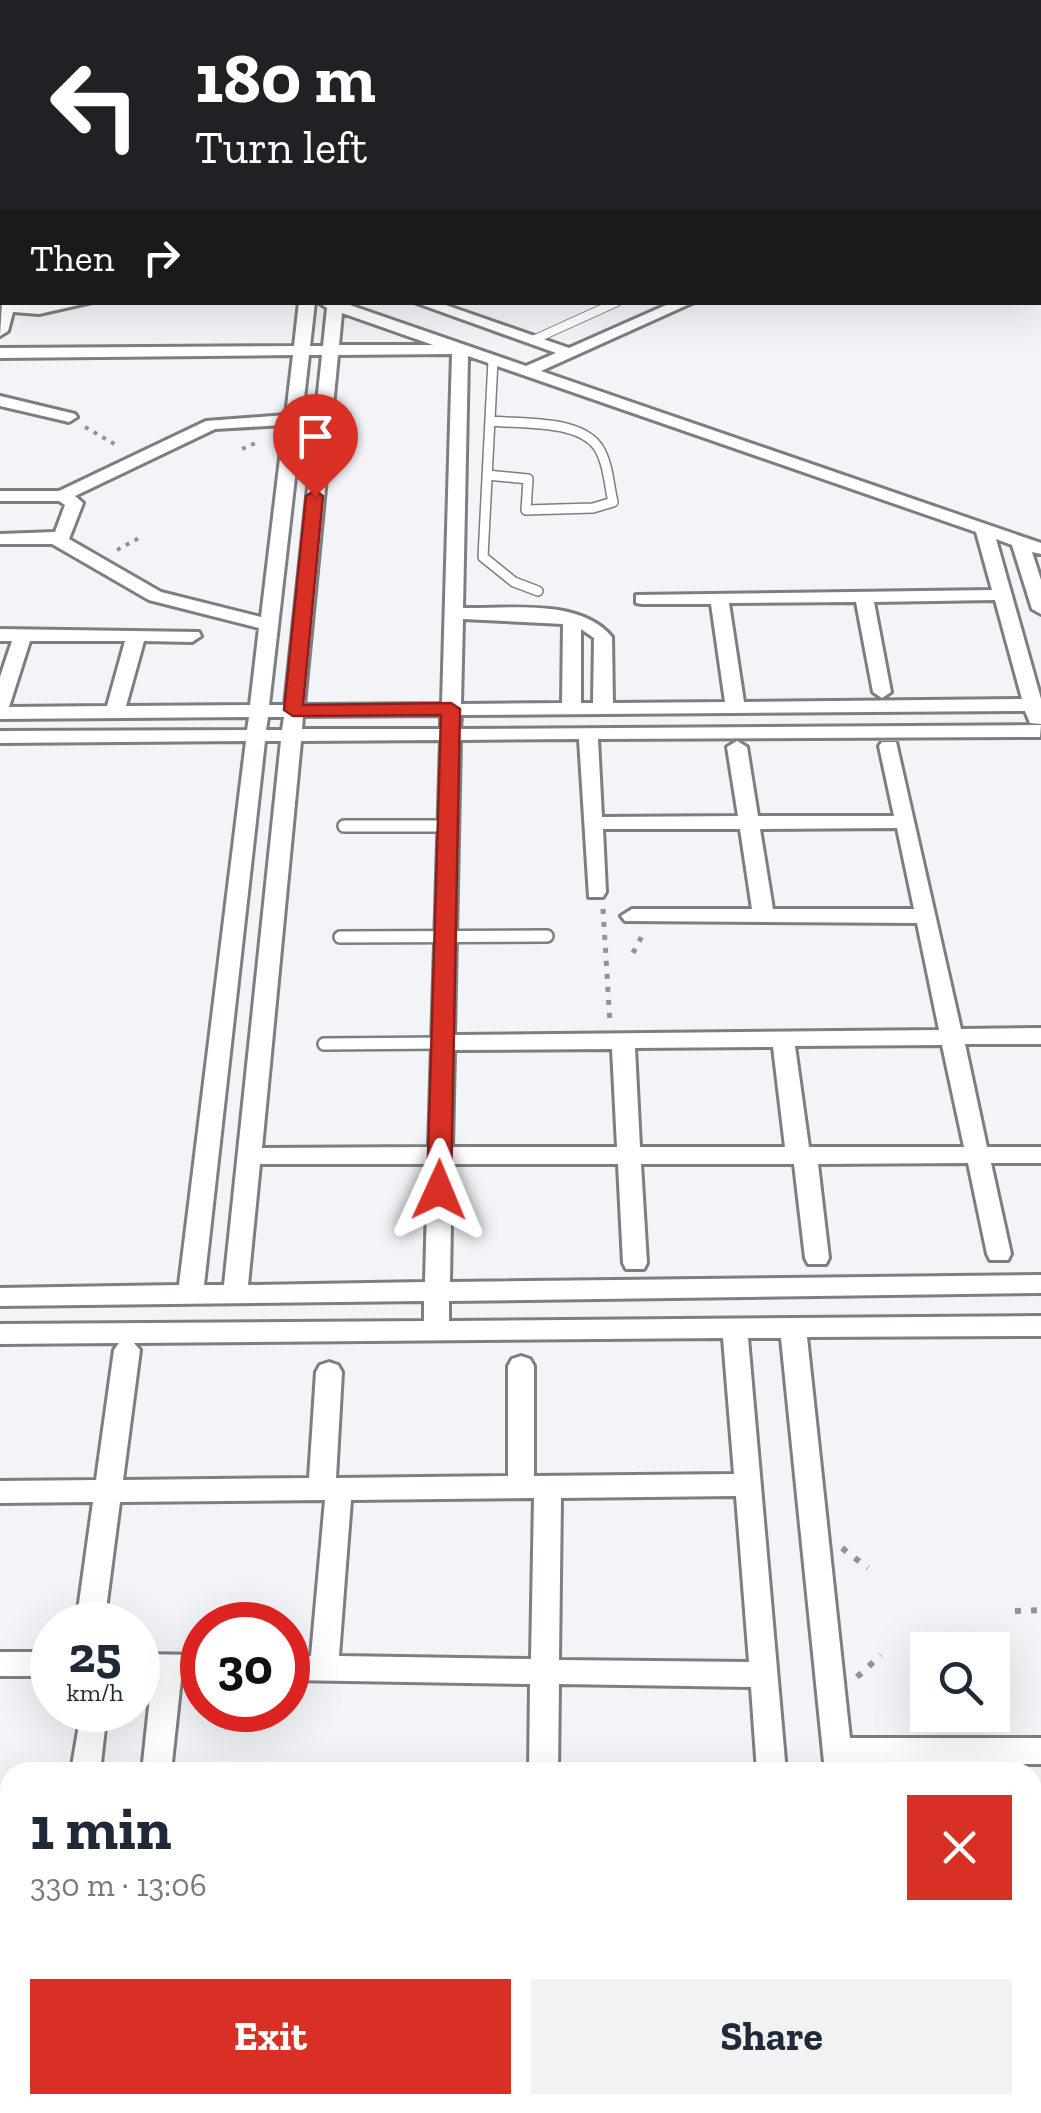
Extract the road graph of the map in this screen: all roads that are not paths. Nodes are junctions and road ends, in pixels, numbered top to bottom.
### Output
1 (62, 305) edge
2 (307, 305) edge
3 (330, 305) edge
4 (333, 305) edge
5 (430, 305) edge
6 (610, 305) edge
7 (651, 305) edge
8 (680, 305) edge
9 (4, 306) edge
10 (664, 312) junction
11 (0, 332) edge
12 (533, 340) junction
13 (460, 349) junction
14 (300, 350) junction
15 (329, 350) junction
16 (570, 353) junction
17 (0, 354) edge
18 (493, 360) junction
19 (526, 372) junction
20 (0, 400) edge
21 (69, 417) road end
22 (292, 420) junction
23 (490, 421) junction
24 (487, 475) junction
25 (0, 496) edge
26 (62, 496) junction
27 (283, 496) junction
28 (315, 496) junction
29 (984, 530) junction
30 (55, 538) junction
31 (0, 539) edge
32 (1020, 542) junction
33 (1041, 549) edge
34 (538, 592) dead end
35 (1002, 594) junction
36 (864, 596) junction
37 (718, 598) junction
38 (642, 599) dead end
39 (1041, 609) edge
40 (453, 614) junction
41 (572, 618) junction
42 (268, 624) junction
43 (0, 635) edge
44 (23, 635) junction
45 (136, 636) junction
46 (192, 636) dead end
47 (882, 692) dead end
48 (1033, 706) junction
49 (603, 708) junction
50 (735, 708) junction
51 (0, 709) edge
52 (451, 709) junction
53 (571, 709) junction
54 (293, 710) junction
55 (258, 711) junction
56 (116, 712) junction
57 (1040, 733) edge
58 (588, 734) junction
59 (450, 735) junction
60 (255, 736) junction
61 (291, 736) junction
62 (0, 737) edge
63 (889, 746) dead end
64 (737, 747) dead end
65 (593, 822) junction
66 (749, 822) junction
67 (906, 822) junction
68 (344, 826) dead end
69 (448, 826) junction
70 (596, 892) road end
71 (632, 916) dead end
72 (764, 916) junction
73 (926, 916) junction
74 (340, 936) dead end
75 (446, 936) junction
76 (548, 936) dead end
77 (1041, 1036) edge
78 (952, 1037) junction
79 (784, 1039) junction
80 (617, 1040) junction
81 (443, 1043) junction
82 (324, 1044) dead end
83 (802, 1155) junction
84 (978, 1155) junction
85 (1041, 1155) edge
86 (249, 1156) junction
87 (440, 1156) junction
88 (629, 1156) junction
89 (999, 1254) dead end
90 (817, 1258) dead end
91 (635, 1263) dead end
92 (1034, 1284) edge
93 (437, 1292) junction
94 (235, 1294) junction
95 (190, 1295) junction
96 (0, 1297) edge
97 (1037, 1326) edge
98 (793, 1328) junction
99 (735, 1329) junction
100 (436, 1331) junction
101 (0, 1334) edge
102 (127, 1350) dead end
103 (521, 1366) dead end
104 (329, 1372) dead end
105 (748, 1485) junction
106 (534, 1487) junction
107 (331, 1488) junction
108 (107, 1491) junction
109 (0, 1492) edge
110 (93, 1602) edge
111 (0, 1664) edge
112 (30, 1664) edge
113 (160, 1666) edge
114 (168, 1666) junction
115 (180, 1666) edge
116 (310, 1668) edge
117 (324, 1668) junction
118 (545, 1672) junction
119 (764, 1675) junction
120 (90, 1732) edge
121 (1041, 1751) edge
122 (86, 1762) edge
123 (159, 1762) edge
124 (543, 1762) edge
125 (771, 1762) edge
126 (837, 1762) edge

1 - 9 street
2 - 14 street
3 - 15 street
4 - 13 street
5 - 12 street
6 - 12 lane
7 - 10 street
8 - 10 street
9 - 11 street
10 - 16 street
12 - 16 street
13 - 15 street
13 - 18 street
13 - 40 street
14 - 15 street
14 - 17 street
14 - 22 street
15 - 28 street
16 - 19 street
18 - 19 street
18 - 23 lane
19 - 29 street
20 - 21 street
22 - 26 street
22 - 27 street
23 - 24 lane
23 - 24 lane
24 - 34 lane
25 - 26 street
26 - 30 street
27 - 28 street
27 - 42 street
28 - 54 street
29 - 32 street
29 - 35 street
30 - 31 street
30 - 42 street
32 - 33 street
32 - 39 street
35 - 36 street
35 - 48 street
36 - 37 street
36 - 47 street
37 - 38 street
37 - 50 street
40 - 41 street
40 - 52 street
41 - 49 street
41 - 53 street
42 - 55 street
43 - 44 street
44 - 45 street
44 - 51 street
45 - 46 street
45 - 56 street
48 - 50 street
48 - 57 street
49 - 50 street
49 - 53 street
51 - 56 street
52 - 53 street
52 - 54 street
52 - 59 street
54 - 55 street
54 - 61 street
55 - 56 street
55 - 60 street
57 - 58 street
58 - 59 street
58 - 65 street
59 - 61 street
59 - 69 street
60 - 61 street
60 - 62 street
60 - 95 street
61 - 86 street
63 - 67 street
64 - 66 street
65 - 66 street
65 - 70 street
66 - 67 street
66 - 72 street
67 - 73 street
68 - 69 lane
69 - 75 street
71 - 72 street
72 - 73 street
73 - 78 street
74 - 75 lane
75 - 76 lane
75 - 81 street
77 - 78 street
78 - 79 street
78 - 84 street
79 - 80 street
79 - 83 street
80 - 81 street
80 - 88 street
81 - 82 lane
81 - 87 street
83 - 84 street
83 - 88 street
83 - 90 street
84 - 85 street
84 - 89 street
86 - 87 street
86 - 94 street
87 - 88 street
87 - 93 street
88 - 91 street
92 - 93 street
92 - 97 street
93 - 94 street
93 - 100 street
94 - 95 street
95 - 96 street
97 - 98 street
98 - 99 street
98 - 126 street
99 - 100 street
99 - 105 street
100 - 101 street
102 - 108 street
103 - 106 street
104 - 107 street
105 - 106 street
105 - 119 street
106 - 107 street
106 - 118 street
107 - 108 street
107 - 117 street
108 - 109 street
108 - 110 street
111 - 112 street
113 - 114 street
114 - 115 street
114 - 123 street
116 - 117 street
117 - 118 street
118 - 119 street
118 - 124 street
119 - 125 street
120 - 122 street
121 - 126 street

